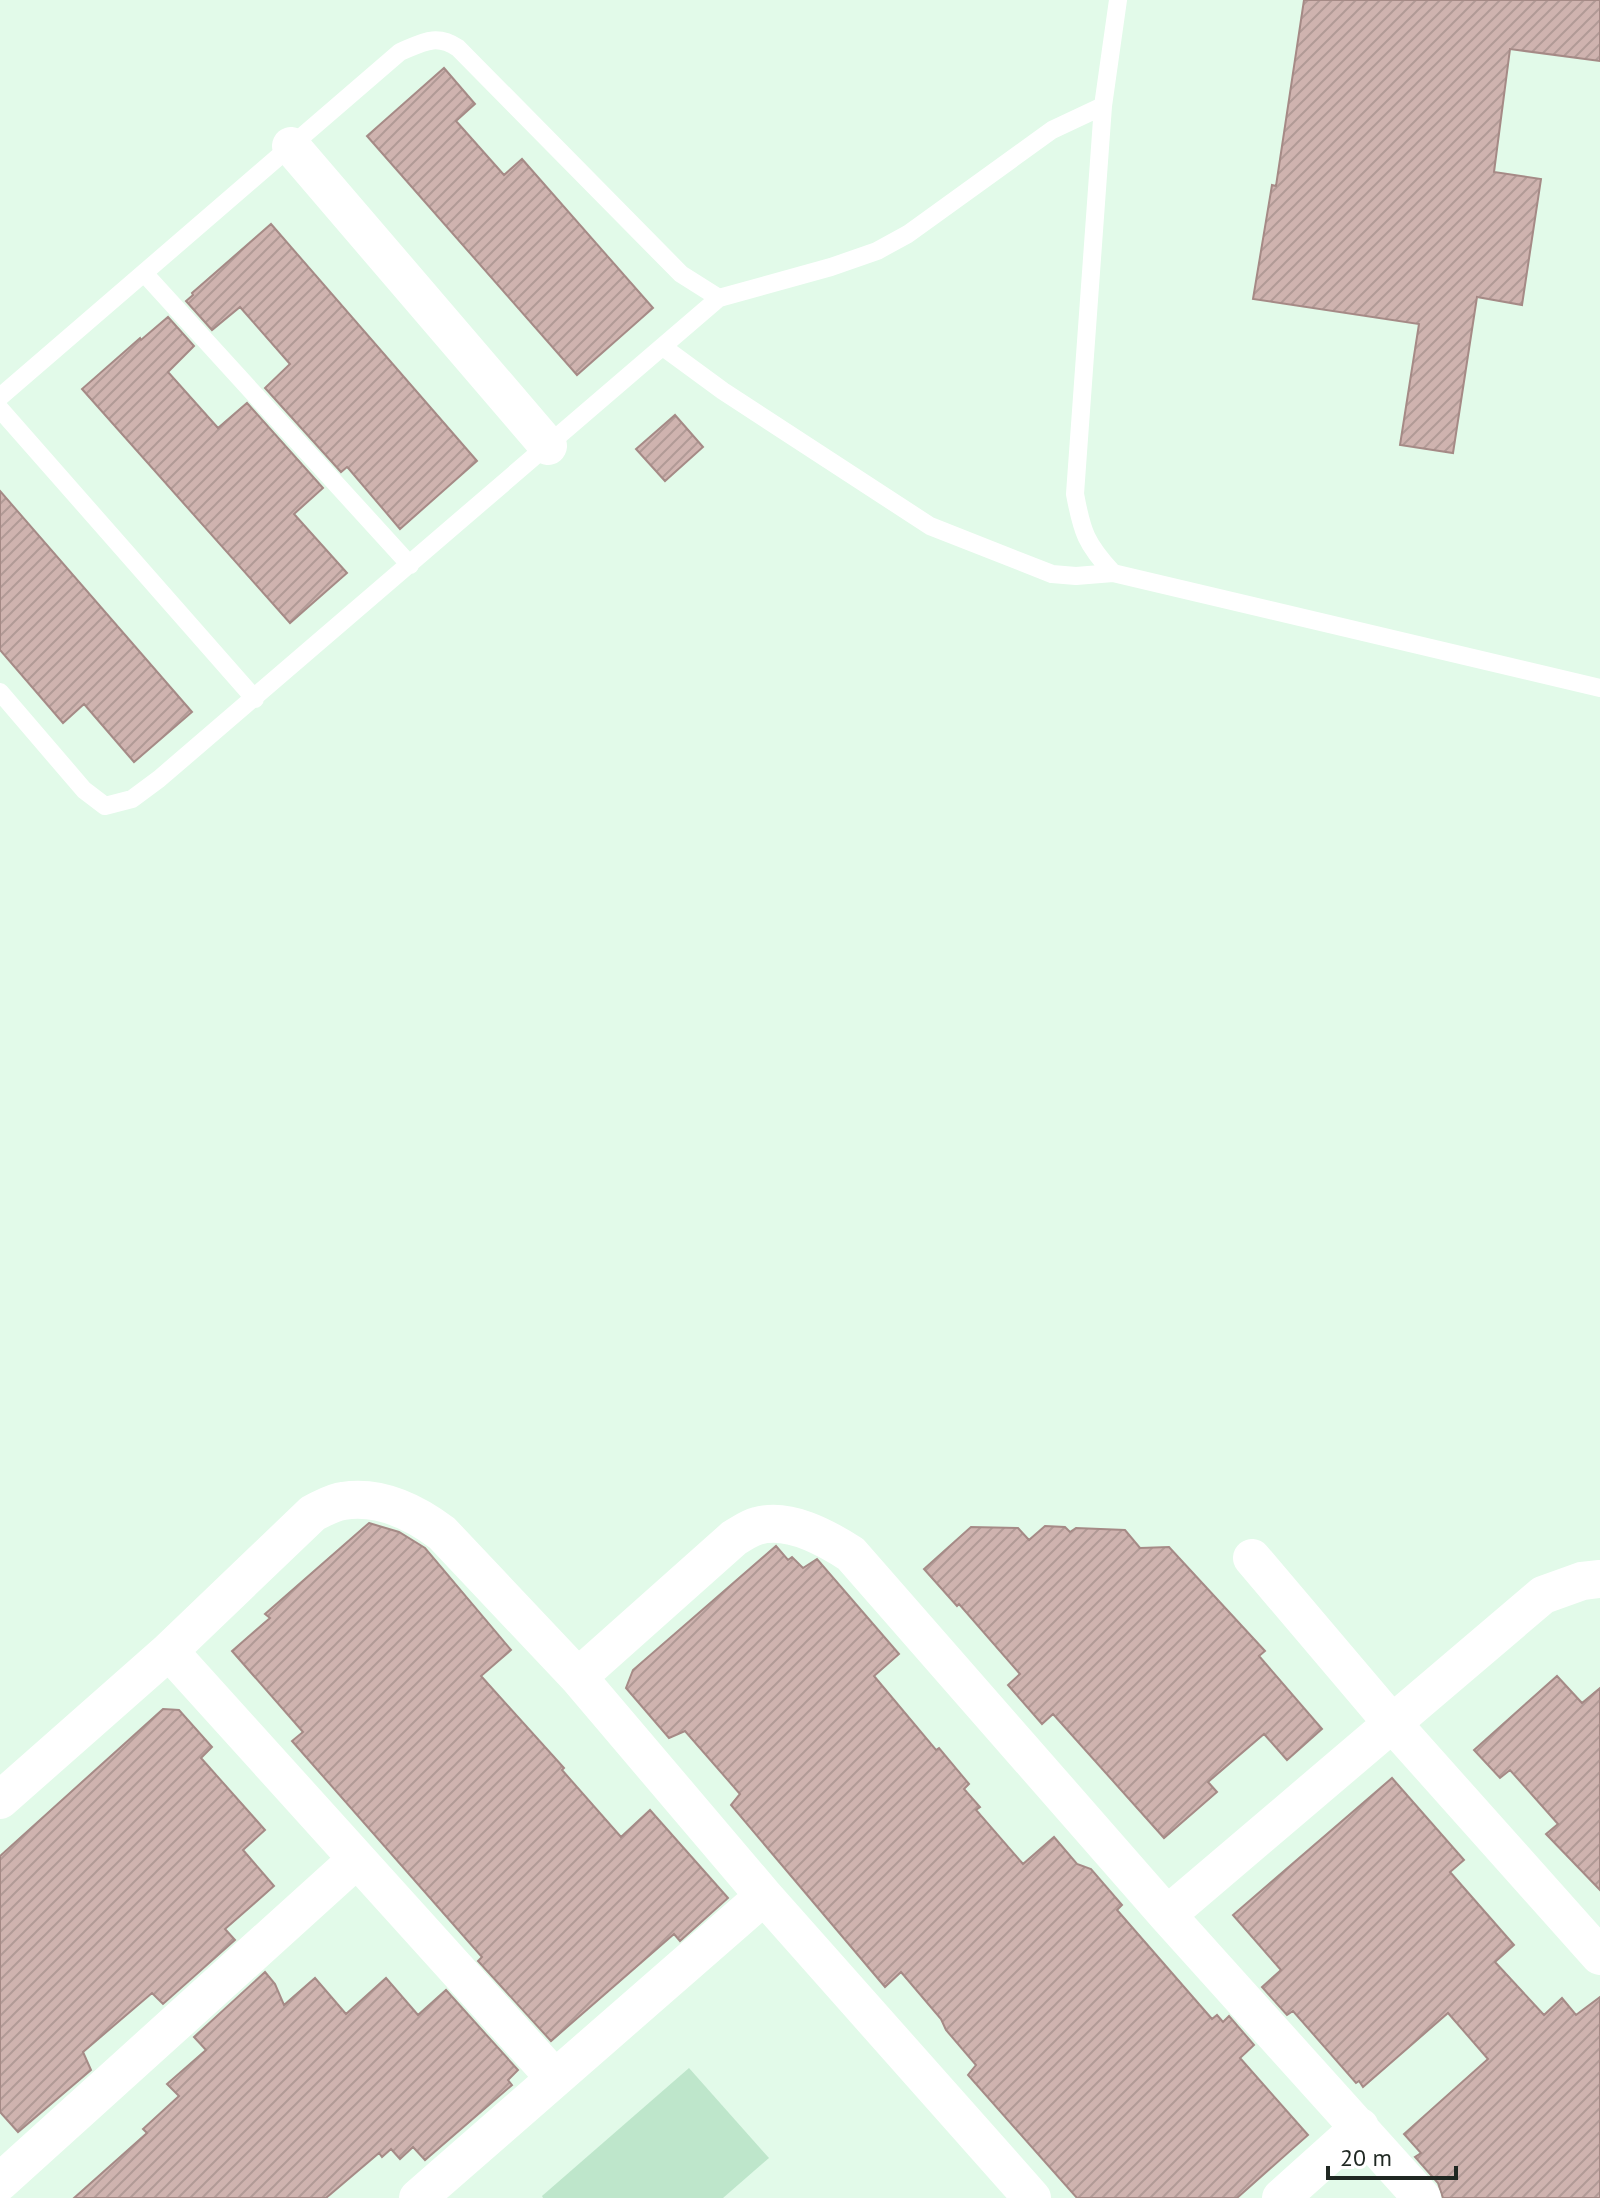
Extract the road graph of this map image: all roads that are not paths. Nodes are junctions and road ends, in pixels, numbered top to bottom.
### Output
1 (1118, 0) edge
2 (1103, 106) junction
3 (291, 146) junction
4 (144, 273) junction
5 (719, 298) junction
6 (663, 347) junction
7 (0, 397) edge
8 (0, 409) edge
9 (548, 446) junction
10 (410, 565) junction
11 (1113, 573) junction
12 (1600, 688) edge
13 (0, 692) edge
14 (255, 699) junction
15 (1252, 1558) dead end
16 (1600, 1579) edge
17 (169, 1651) junction
18 (578, 1677) junction
19 (1392, 1723) junction
20 (0, 1800) edge
21 (356, 1860) junction
22 (764, 1896) junction
23 (1167, 1915) junction
24 (1600, 1956) edge
25 (554, 2077) junction
26 (1360, 2127) junction
27 (0, 2182) edge
28 (418, 2198) edge
29 (1032, 2198) edge
30 (1281, 2198) edge
31 (1422, 2198) edge

1 - 2 lane
2 - 5 lane
2 - 11 lane
3 - 4 lane
3 - 5 lane
3 - 9 street
4 - 7 lane
4 - 10 lane
5 - 6 lane
6 - 9 lane
6 - 11 lane
8 - 14 lane
9 - 10 lane
10 - 14 lane
11 - 12 lane
13 - 14 lane
15 - 19 street
16 - 19 street
17 - 18 street
17 - 20 street
17 - 21 street
18 - 22 street
18 - 23 street
19 - 23 street
19 - 24 street
21 - 25 street
21 - 27 street
22 - 25 street
22 - 29 street
23 - 26 street
25 - 28 street
26 - 30 street
26 - 31 street

